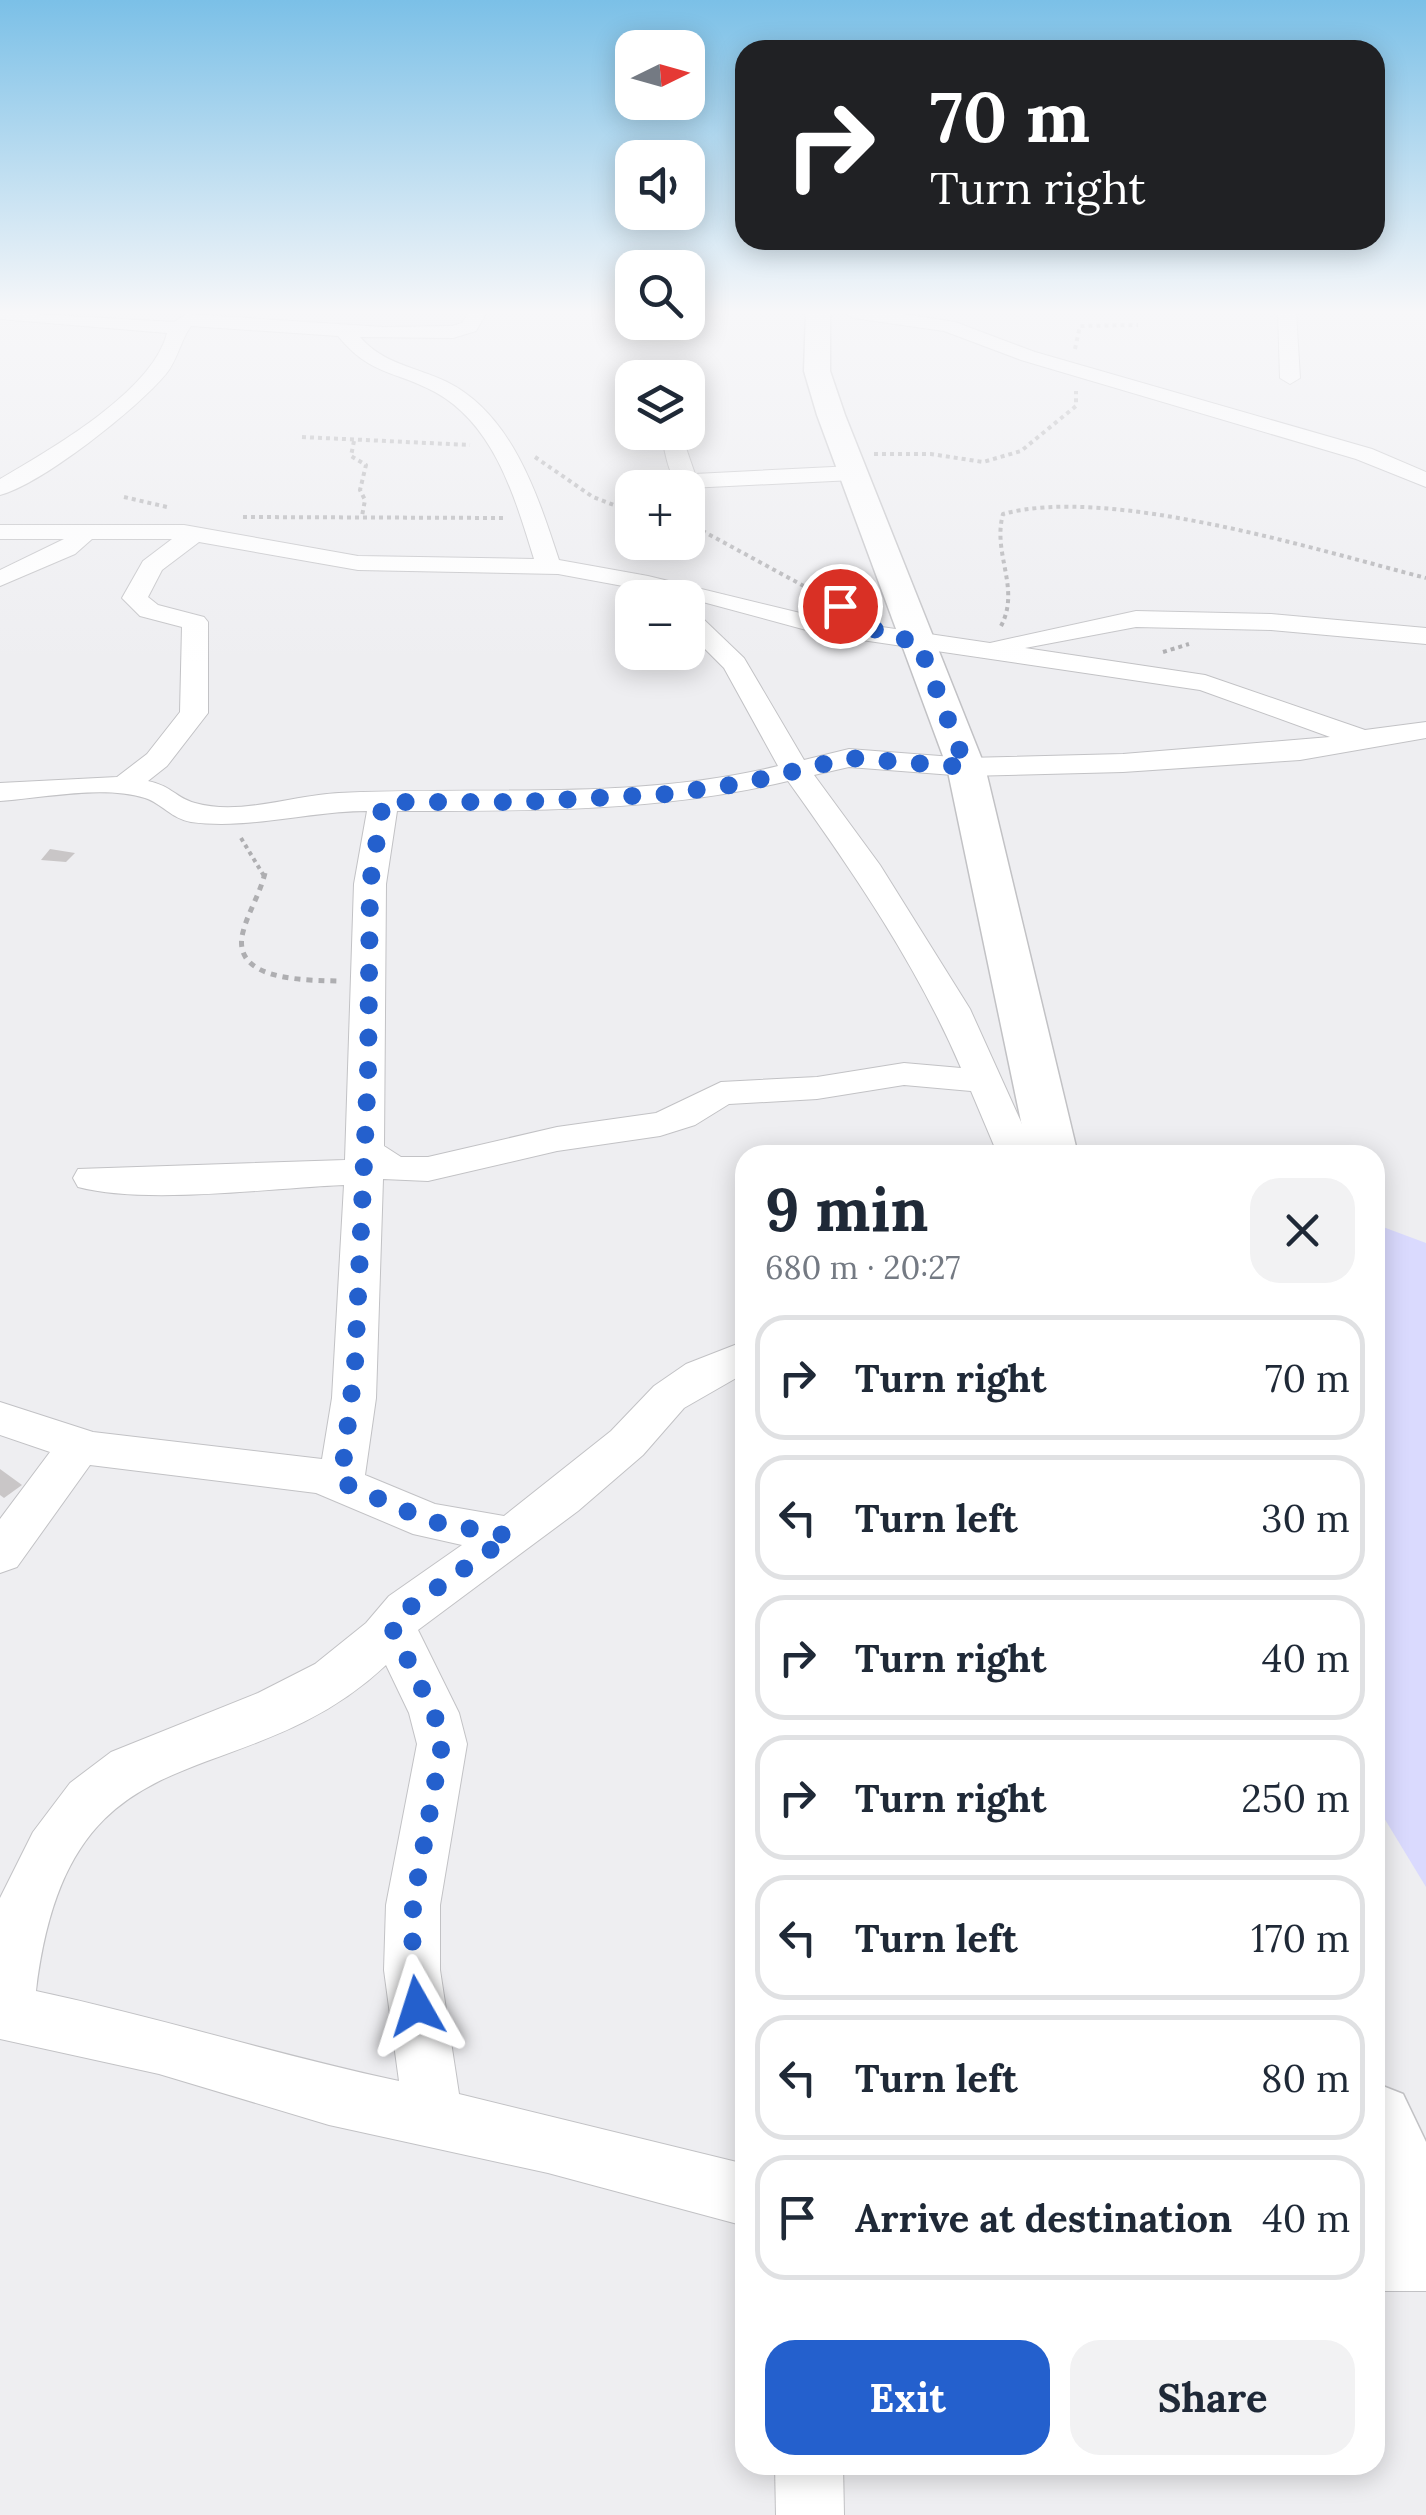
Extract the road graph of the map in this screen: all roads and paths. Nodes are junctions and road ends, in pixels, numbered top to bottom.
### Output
1 (85, 429) edge
2 (487, 429) edge
3 (838, 429) edge
4 (1045, 429) edge
5 (1281, 429) edge
6 (302, 437) dead end
7 (493, 437) junction
8 (354, 441) junction
9 (676, 450) edge
10 (850, 463) junction
11 (1426, 480) edge
12 (0, 488) edge
13 (124, 497) dead end
14 (175, 508) dead end
15 (615, 508) edge
16 (362, 516) junction
17 (231, 518) dead end
18 (536, 518) junction
19 (705, 531) edge
20 (0, 532) edge
21 (86, 532) junction
22 (195, 533) junction
23 (549, 567) junction
24 (1426, 578) edge
25 (0, 579) edge
26 (615, 581) edge
27 (705, 601) edge
28 (705, 635) edge
29 (1426, 636) edge
30 (902, 639) junction
31 (1005, 644) junction
32 (978, 650) junction
33 (1426, 730) edge
34 (1363, 739) junction
35 (966, 767) junction
36 (795, 770) junction
37 (125, 785) junction
38 (0, 792) edge
39 (383, 802) junction
40 (201, 814) junction
41 (370, 982) junction
42 (988, 1081) junction
43 (1014, 1145) edge
44 (1050, 1145) edge
45 (363, 1161) junction
46 (92, 1178) dead end
47 (735, 1360) edge
48 (0, 1418) edge
49 (78, 1446) junction
50 (341, 1482) junction
51 (510, 1536) junction
52 (0, 1554) edge
53 (392, 1628) junction
54 (2, 2012) edge
55 (432, 2117) junction
56 (1385, 2143) edge
57 (735, 2193) edge
58 (1426, 2230) edge
59 (1385, 2260) edge
60 (1426, 2260) edge
61 (810, 2475) edge
62 (810, 2515) edge

1 - 12 street
2 - 7 street
3 - 10 main road
4 - 10 path
5 - 11 street
6 - 8 path
7 - 8 path
7 - 15 path
7 - 18 street
8 - 16 path
9 - 10 street
10 - 30 main road
13 - 14 path
16 - 17 path
16 - 18 path
18 - 23 street
19 - 30 path
20 - 21 street
21 - 22 street
21 - 25 street
22 - 23 street
22 - 37 street
23 - 26 street
24 - 31 path
27 - 30 street
28 - 36 street
29 - 31 street
30 - 32 street
30 - 35 main road
31 - 32 street
32 - 34 street
33 - 34 street
34 - 35 street
35 - 36 street
35 - 44 main road
36 - 39 street
36 - 42 street
37 - 38 street
37 - 40 street
39 - 40 street
39 - 41 street
40 - 41 path
41 - 45 street
42 - 43 street
42 - 45 street
45 - 46 street
45 - 50 street
47 - 51 street
48 - 49 street
49 - 50 street
49 - 52 street
50 - 51 street
51 - 53 street
53 - 54 street
53 - 55 street
54 - 55 street
55 - 57 street
56 - 58 main road
59 - 60 street
61 - 62 street

